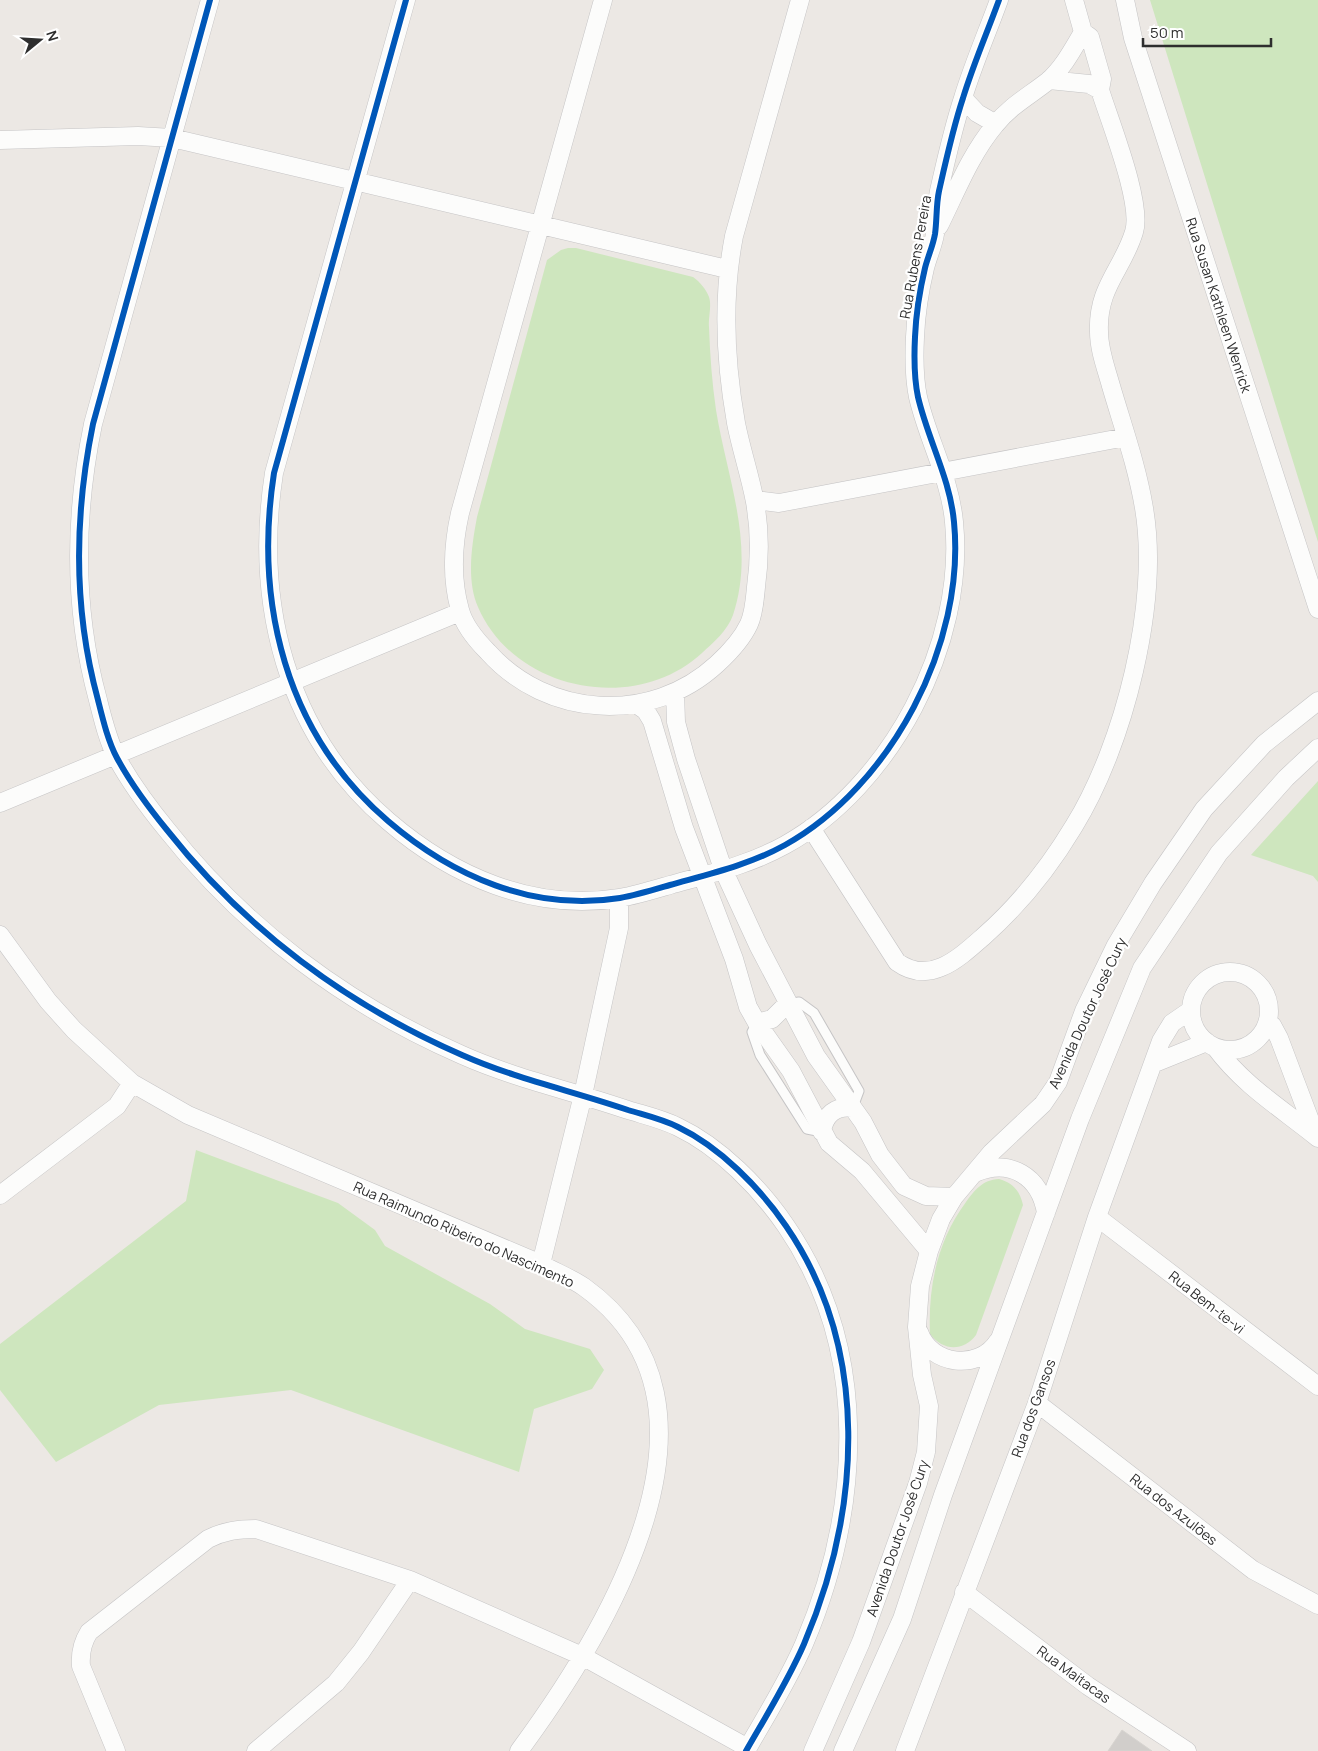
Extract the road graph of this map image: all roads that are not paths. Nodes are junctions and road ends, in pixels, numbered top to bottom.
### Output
1 (210, 0) edge
2 (406, 0) edge
3 (603, 0) edge
4 (800, 0) edge
5 (998, 0) edge
6 (1074, 0) edge
7 (1125, 0) edge
8 (1083, 32) junction
9 (1049, 80) junction
10 (1100, 90) junction
11 (963, 98) junction
12 (996, 124) junction
13 (172, 138) junction
14 (0, 140) edge
15 (356, 181) junction
16 (540, 224) junction
17 (935, 233) junction
18 (728, 269) junction
19 (1126, 438) junction
20 (944, 472) junction
21 (755, 500) junction
22 (1318, 609) edge
23 (460, 612) junction
24 (291, 682) junction
25 (675, 692) junction
26 (1318, 700) edge
27 (636, 704) junction
28 (1318, 748) edge
29 (116, 755) junction
30 (0, 803) edge
31 (811, 828) junction
32 (723, 870) junction
33 (702, 878) junction
34 (619, 898) junction
35 (0, 935) edge
36 (787, 1004) junction
37 (1191, 1010) junction
38 (757, 1023) junction
39 (1268, 1023) junction
40 (1211, 1044) junction
41 (1155, 1063) junction
42 (132, 1083) junction
43 (583, 1094) junction
44 (853, 1108) junction
45 (822, 1132) junction
46 (1317, 1137) edge
47 (974, 1173) junction
48 (0, 1195) edge
49 (954, 1197) junction
50 (1046, 1213) junction
51 (1097, 1217) junction
52 (929, 1251) junction
53 (541, 1264) junction
54 (917, 1327) junction
55 (1001, 1336) junction
56 (1318, 1386) edge
57 (1037, 1403) junction
58 (410, 1580) junction
59 (964, 1592) junction
60 (1318, 1605) edge
61 (582, 1656) junction
62 (747, 1749) edge
63 (116, 1751) edge
64 (256, 1751) edge
65 (519, 1751) edge
66 (813, 1751) edge
67 (843, 1751) edge
68 (905, 1751) edge
69 (1187, 1751) edge

1 - 13 street
2 - 15 street, Rua Rubens Pereira
3 - 16 street
4 - 18 street
5 - 11 street, Rua Rubens Pereira
6 - 8 street
7 - 22 street, Rua Susan Kathleen Wenrick
8 - 9 street, Rua Rubens Pereira
8 - 10 street
9 - 10 street
9 - 12 street, Rua Rubens Pereira
10 - 19 street
11 - 12 street
11 - 17 street, Rua Rubens Pereira
12 - 17 street, Rua Rubens Pereira
13 - 14 street
13 - 15 street
13 - 29 street
15 - 16 street
15 - 24 street, Rua Rubens Pereira
16 - 18 street
16 - 23 street
17 - 20 street, Rua Rubens Pereira
18 - 21 street
19 - 20 street
19 - 31 street
20 - 21 street
20 - 31 street, Rua Rubens Pereira
21 - 25 street
23 - 24 street
23 - 27 street
24 - 29 street
24 - 34 street, Rua Rubens Pereira
25 - 27 street
25 - 32 street
26 - 47 street, Avenida Doutor José Cury
27 - 33 street
28 - 50 street
29 - 30 street
29 - 43 street
31 - 32 street, Rua Rubens Pereira
32 - 33 street, Rua Rubens Pereira
32 - 36 street
33 - 34 street, Rua Rubens Pereira
33 - 38 street
34 - 43 street
35 - 42 street, Rua Raimundo Ribeiro do Nascimento
36 - 38 street
36 - 44 street
37 - 39 street
37 - 40 street
37 - 41 street, Rua dos Gansos
38 - 45 street
39 - 40 street
39 - 46 street
40 - 41 street
40 - 46 street
41 - 51 street, Rua dos Gansos
42 - 48 street
42 - 53 street, Rua Raimundo Ribeiro do Nascimento
43 - 53 street
43 - 62 street
44 - 45 street
44 - 49 street
45 - 52 street
47 - 49 street, Avenida Doutor José Cury
47 - 50 street
49 - 52 street, Avenida Doutor José Cury
50 - 55 street
51 - 56 street, Rua Bem-te-vi
51 - 57 street, Rua dos Gansos
52 - 54 street, Avenida Doutor José Cury
53 - 61 street, Rua Raimundo Ribeiro do Nascimento
54 - 55 street
54 - 66 street, Avenida Doutor José Cury
55 - 67 street
57 - 59 street, Rua dos Gansos
57 - 60 street, Rua dos Azulões
58 - 61 street
58 - 63 street
58 - 64 street
59 - 68 street, Rua dos Gansos
59 - 69 street, Rua Maitacas
61 - 62 street
61 - 65 street, Rua Raimundo Ribeiro do Nascimento

